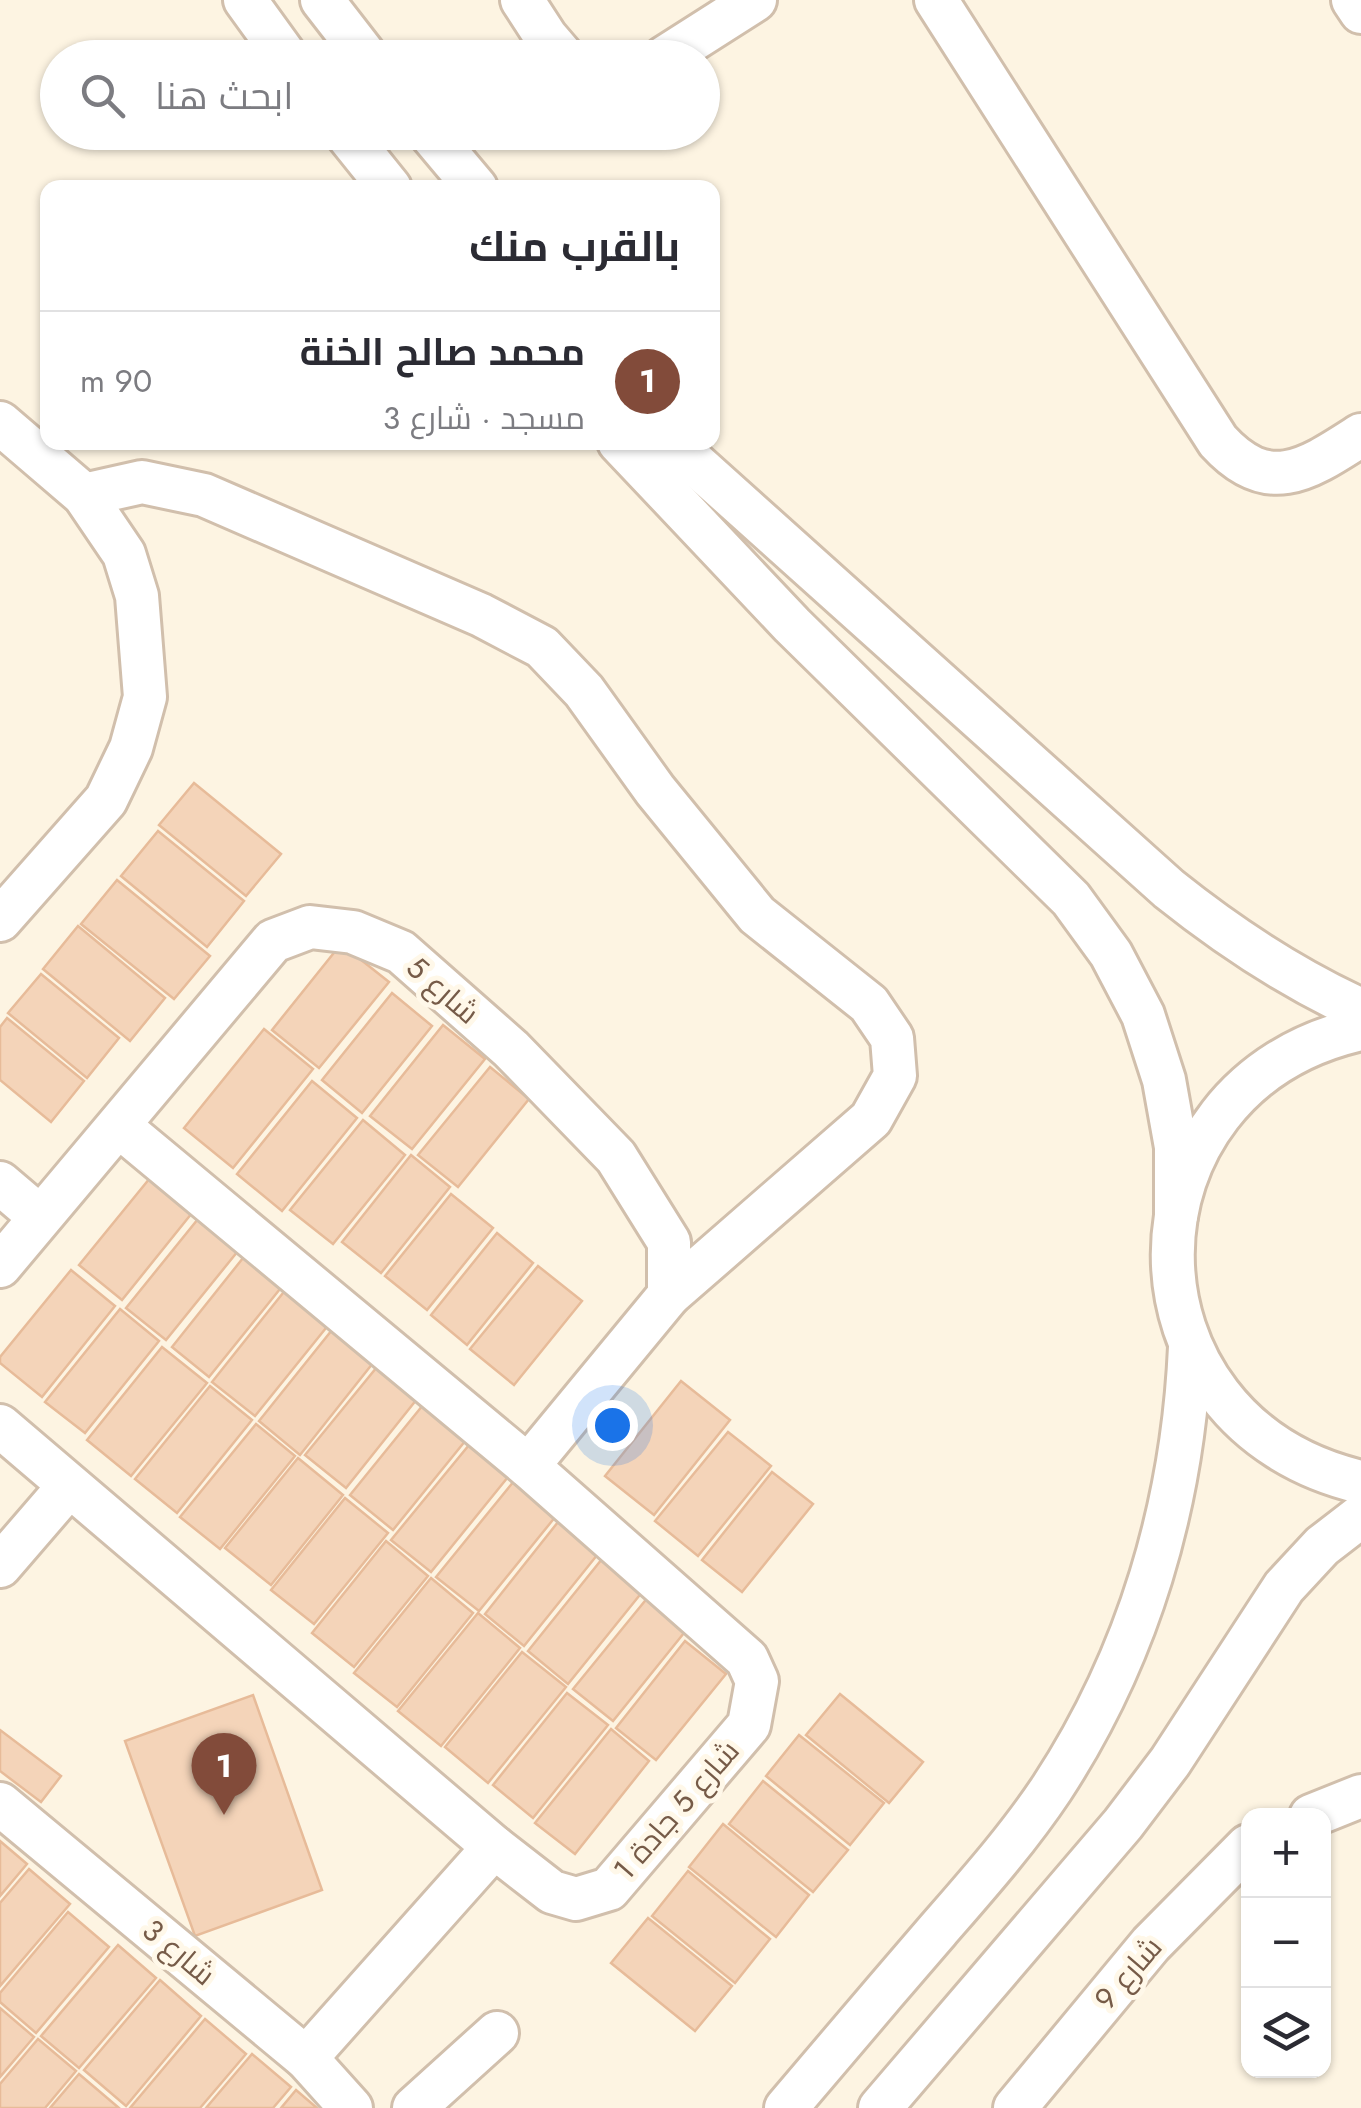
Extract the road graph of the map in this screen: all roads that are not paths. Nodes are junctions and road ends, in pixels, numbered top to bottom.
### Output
1 (245, 0) edge
2 (322, 0) edge
3 (522, 0) edge
4 (755, 0) edge
5 (936, 0) edge
6 (1353, 0) edge
7 (1361, 12) edge
8 (274, 40) edge
9 (353, 40) edge
10 (549, 40) edge
11 (692, 40) edge
12 (359, 150) edge
13 (444, 150) edge
14 (384, 180) edge
15 (469, 180) edge
16 (0, 423) edge
17 (1361, 435) edge
18 (627, 450) edge
19 (681, 450) edge
20 (84, 495) junction
21 (0, 920) edge
22 (1361, 1010) edge
23 (1361, 1029) edge
24 (118, 1126) junction
25 (0, 1184) edge
26 (1176, 1216) junction
27 (40, 1217) junction
28 (0, 1266) edge
29 (669, 1295) junction
30 (1190, 1346) junction
31 (0, 1426) edge
32 (528, 1466) junction
33 (1361, 1482) edge
34 (69, 1486) junction
35 (1361, 1516) edge
36 (0, 1566) edge
37 (1361, 1796) edge
38 (0, 1804) edge
39 (1331, 1808) edge
40 (494, 1847) junction
41 (1241, 1853) edge
42 (497, 2033) dead end
43 (306, 2058) junction
44 (351, 2108) edge
45 (414, 2108) edge
46 (786, 2108) edge
47 (880, 2108) edge
48 (1014, 2108) edge

1 - 8 street
2 - 9 street
3 - 10 street
4 - 11 street
5 - 17 street
6 - 7 street
12 - 14 street
13 - 15 street
16 - 20 street
18 - 26 street
19 - 22 street
20 - 21 street
20 - 29 street
23 - 26 street
24 - 27 street, شارع 5
24 - 29 street, شارع 5
24 - 32 street, شارع 5 جادة 1
25 - 27 street
26 - 30 street
27 - 28 street, شارع 5
29 - 32 street
30 - 33 street
30 - 46 street
31 - 34 street, شارع 5 جادة 1
32 - 40 street, شارع 5 جادة 1
34 - 36 street
34 - 40 street, شارع 5 جادة 1
35 - 47 street
37 - 39 street
38 - 43 street, شارع 3
40 - 43 street
41 - 48 street, شارع 9
42 - 45 street
43 - 44 street, شارع 3

